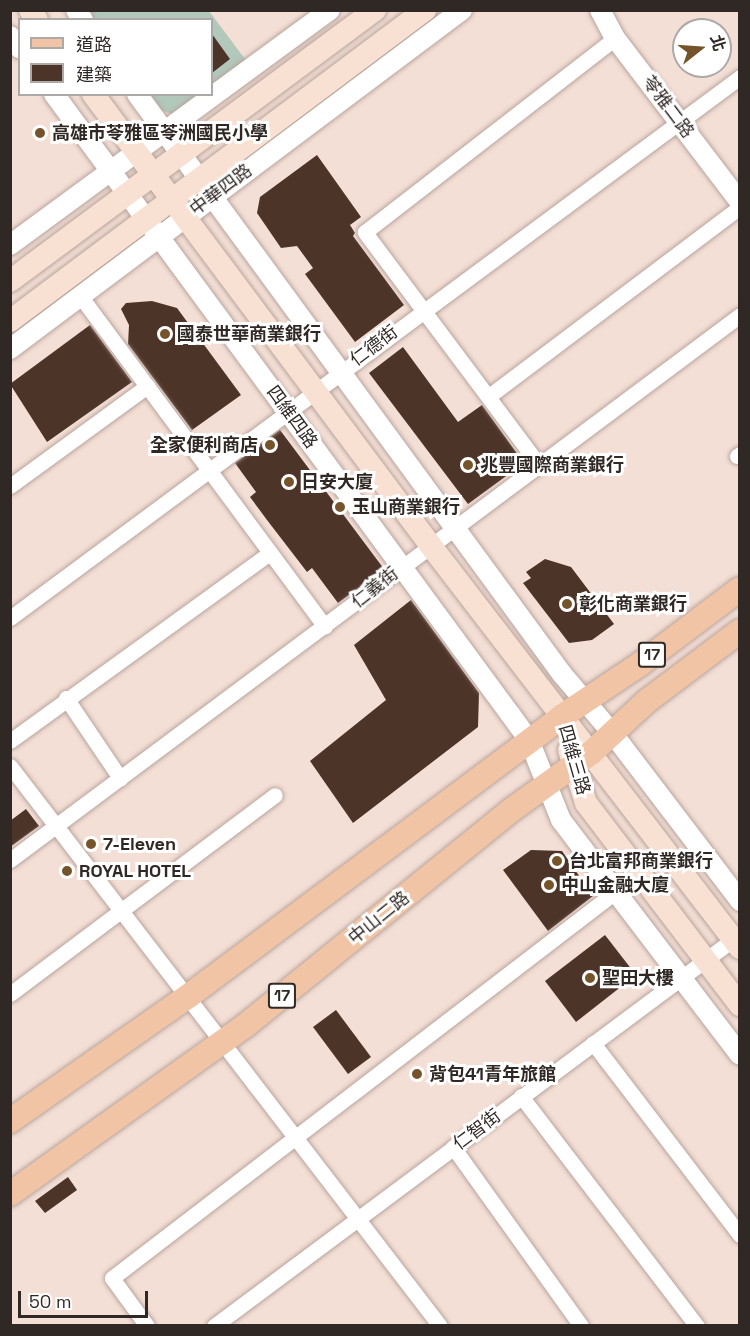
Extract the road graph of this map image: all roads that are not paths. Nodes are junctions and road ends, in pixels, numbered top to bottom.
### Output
1 (330, 10) edge
2 (375, 10) edge
3 (425, 10) edge
4 (462, 10) edge
5 (600, 10) edge
6 (615, 38) junction
7 (740, 77) edge
8 (213, 95) edge
9 (55, 96) edge
10 (94, 96) edge
11 (138, 96) edge
12 (212, 96) edge
13 (681, 124) junction
14 (164, 131) junction
15 (136, 152) junction
16 (181, 154) junction
17 (110, 171) junction
18 (153, 174) junction
19 (207, 188) junction
20 (127, 194) junction
21 (740, 202) edge
22 (740, 207) edge
23 (178, 209) junction
24 (153, 228) junction
25 (10, 245) edge
26 (10, 281) edge
27 (81, 297) junction
28 (424, 309) junction
29 (740, 315) edge
30 (10, 321) edge
31 (10, 349) edge
32 (340, 372) junction
33 (147, 386) junction
34 (316, 389) junction
35 (489, 396) junction
36 (288, 411) junction
37 (539, 465) junction
38 (208, 470) junction
39 (10, 486) edge
40 (454, 528) junction
41 (431, 546) junction
42 (270, 553) junction
43 (401, 568) junction
44 (740, 589) edge
45 (10, 618) edge
46 (325, 627) junction
47 (740, 631) edge
48 (66, 698) junction
49 (584, 701) junction
50 (561, 717) junction
51 (613, 734) junction
52 (529, 740) junction
53 (10, 741) edge
54 (582, 759) junction
55 (10, 766) edge
56 (120, 778) junction
57 (546, 787) junction
58 (275, 795) dead end
59 (55, 826) junction
60 (10, 860) edge
61 (615, 892) junction
62 (740, 901) edge
63 (122, 913) junction
64 (737, 940) edge
65 (705, 959) junction
66 (681, 978) junction
67 (10, 994) edge
68 (190, 995) junction
69 (740, 1005) edge
70 (224, 1041) junction
71 (593, 1043) junction
72 (740, 1055) edge
73 (521, 1096) junction
74 (10, 1122) edge
75 (297, 1136) junction
76 (453, 1147) junction
77 (10, 1194) edge
78 (358, 1218) junction
79 (740, 1235) edge
80 (438, 1325) edge
81 (147, 1326) edge
82 (214, 1326) edge
83 (581, 1326) edge
84 (697, 1326) edge

1 - 8 street
2 - 16 main road
3 - 19 main road, 中華四路
4 - 19 street, 中華四路
5 - 6 street, 苓雅二路
6 - 13 street, 苓雅二路
6 - 28 street
7 - 13 street, 仁德街
9 - 17 street, 四維四路
10 - 15 main road, 四維四路
11 - 14 street
12 - 14 street
13 - 21 street, 苓雅二路
13 - 28 street, 仁德街
14 - 15 street
14 - 16 street
15 - 17 street
15 - 18 main road, 四維四路
16 - 18 main road
16 - 19 street
17 - 20 street, 四維四路
17 - 25 street
18 - 20 main road
18 - 23 main road, 四維四路
19 - 23 main road, 中華四路
19 - 32 street
20 - 24 street, 四維四路
20 - 26 main road
22 - 35 street
23 - 24 main road, 中華四路
23 - 34 main road, 四維四路
24 - 27 street, 中華四路
24 - 30 main road, 中華四路
24 - 36 street, 四維四路
27 - 31 street, 中華四路
27 - 33 street
28 - 32 street, 仁德街
28 - 35 street
29 - 37 street, 仁義街
32 - 34 street, 仁德街
32 - 40 street
33 - 38 street
33 - 39 street
34 - 36 street, 仁德街
34 - 41 main road, 四維四路
35 - 37 street
36 - 38 street, 仁德街
36 - 43 street, 四維四路
37 - 40 street, 仁義街
38 - 42 street
38 - 45 street, 仁德街
40 - 41 street, 仁義街
40 - 49 street
41 - 43 street, 仁義街
41 - 50 main road, 四維四路
42 - 46 street
42 - 48 street
43 - 46 street, 仁義街
43 - 52 street, 四維四路
44 - 49 main road, 17
46 - 56 street, 仁義街
47 - 51 main road, 中山二路 / 17
48 - 53 street
48 - 56 street
49 - 50 main road, 17
49 - 51 street, 四維三路
50 - 52 main road, 17
50 - 54 main road, 四維三路
51 - 54 main road, 中山二路 / 17
51 - 62 street, 四維三路
52 - 57 street, 四維三路
52 - 68 main road, 17
54 - 57 main road, 中山二路 / 17
54 - 64 main road, 四維三路
54 - 65 main road, 四維三路
55 - 59 street
56 - 59 street, 仁義街
57 - 61 street, 四維三路
57 - 70 main road, 中山二路 / 17
58 - 63 street
59 - 60 street, 仁義街
59 - 63 street
61 - 66 street, 四維三路
61 - 75 street
63 - 67 street
63 - 68 street
64 - 65 street, 仁智街
65 - 66 street, 仁智街
65 - 69 main road, 四維三路
66 - 71 street, 仁智街
66 - 72 street, 四維三路
68 - 70 street
68 - 74 main road, 17
70 - 75 street
70 - 77 main road, 中山二路 / 17
71 - 73 street, 仁智街
71 - 79 street
73 - 76 street, 仁智街
73 - 84 street
75 - 78 street
75 - 81 street
76 - 78 street, 仁智街
76 - 83 street
78 - 80 street
78 - 82 street, 仁智街

